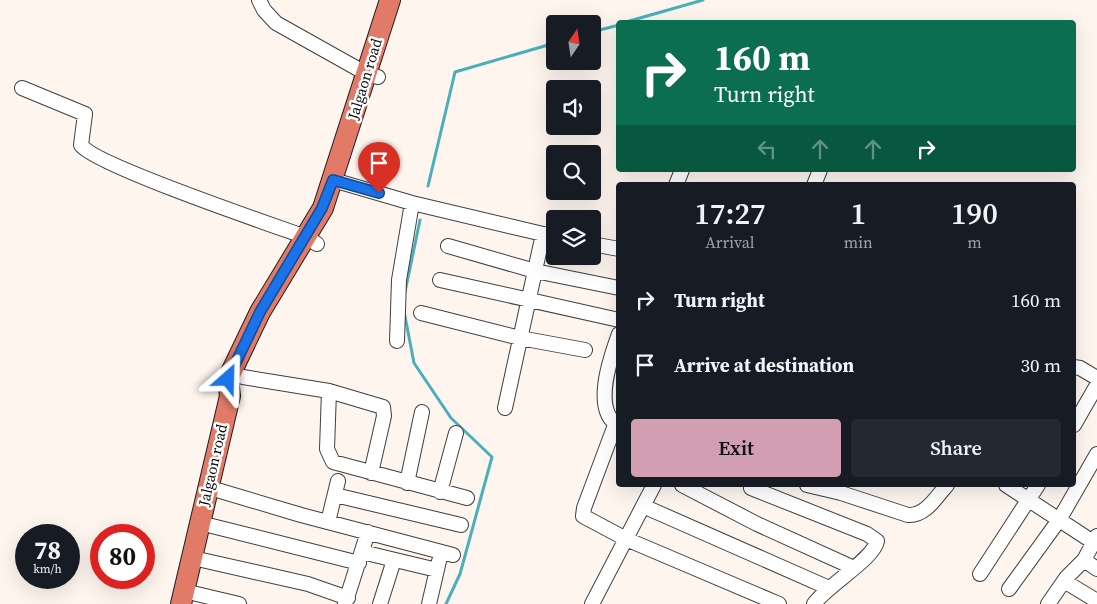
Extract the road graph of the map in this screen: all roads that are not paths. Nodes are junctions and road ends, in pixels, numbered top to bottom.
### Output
1 (259, 0) edge
2 (401, 0) edge
3 (389, 13) edge
4 (372, 76) junction
5 (22, 88) dead end
6 (339, 182) junction
7 (412, 203) junction
8 (546, 234) edge
9 (311, 241) junction
10 (546, 243) edge
11 (448, 246) dead end
12 (601, 246) edge
13 (616, 248) edge
14 (535, 271) junction
15 (440, 280) dead end
16 (616, 287) edge
17 (528, 301) junction
18 (421, 313) dead end
19 (616, 319) edge
20 (520, 338) junction
21 (397, 341) dead end
22 (616, 342) edge
23 (585, 350) dead end
24 (1076, 367) edge
25 (243, 377) junction
26 (1097, 378) edge
27 (1097, 385) edge
28 (330, 391) junction
29 (230, 396) junction
30 (505, 408) dead end
31 (422, 412) dead end
32 (1076, 422) edge
33 (616, 424) edge
34 (616, 429) edge
35 (456, 433) dead end
36 (1097, 454) edge
37 (371, 474) junction
38 (338, 481) dead end
39 (407, 483) junction
40 (207, 487) junction
41 (653, 487) edge
42 (686, 487) edge
43 (826, 487) edge
44 (944, 487) edge
45 (1009, 487) edge
46 (1037, 487) edge
47 (751, 488) dead end
48 (846, 489) edge
49 (440, 492) junction
50 (335, 495) junction
51 (467, 498) dead end
52 (1029, 501) junction
53 (643, 506) junction
54 (1059, 520) junction
55 (328, 522) junction
56 (200, 523) junction
57 (461, 526) dead end
58 (368, 532) junction
59 (626, 539) junction
60 (1095, 539) edge
61 (193, 558) junction
62 (361, 558) junction
63 (394, 560) junction
64 (1084, 560) junction
65 (854, 568) junction
66 (1097, 569) edge
67 (438, 570) junction
68 (980, 574) dead end
69 (1064, 580) junction
70 (829, 588) junction
71 (1009, 589) dead end
72 (182, 598) edge
73 (347, 601) edge
74 (1097, 601) edge
75 (239, 604) edge
76 (380, 604) edge
77 (429, 604) edge
78 (592, 604) edge
79 (779, 604) edge
80 (814, 604) edge
81 (1048, 604) edge

1 - 4 street
2 - 3 highway, Jalgaon road
3 - 4 highway, Jalgaon road
4 - 6 highway, Jalgaon road
5 - 9 street
6 - 7 street
6 - 9 highway, Jalgaon road
7 - 8 street
7 - 21 street
9 - 25 highway
9 - 29 highway, Jalgaon road
10 - 14 street
11 - 14 street
12 - 13 street
14 - 16 street
14 - 17 street
15 - 17 street
17 - 19 street
17 - 20 street
18 - 20 street
20 - 23 street
20 - 30 street
22 - 33 street
24 - 26 street
25 - 28 street
25 - 29 highway
27 - 32 street
28 - 37 street
28 - 37 street
29 - 40 highway, Jalgaon road
31 - 39 street
34 - 59 street
35 - 49 street
36 - 54 street
37 - 39 street
38 - 50 street
39 - 49 street
40 - 55 street
40 - 56 highway, Jalgaon road
41 - 53 street
42 - 65 street
43 - 48 street
44 - 48 street
45 - 52 street
46 - 52 street
47 - 65 street
49 - 51 street
50 - 55 street
50 - 57 street
52 - 54 street
52 - 68 street
53 - 59 street
53 - 70 street
54 - 60 street
54 - 71 street
55 - 58 street
56 - 61 highway, Jalgaon road
56 - 62 street
58 - 62 street
58 - 67 street
59 - 78 street
59 - 79 street
60 - 64 street
61 - 72 highway, Jalgaon road
61 - 73 street
62 - 63 street
62 - 73 street
63 - 67 street
63 - 76 street
64 - 66 street
64 - 69 street
65 - 70 street
67 - 77 street
69 - 74 street
69 - 81 street
70 - 80 street
72 - 75 street

